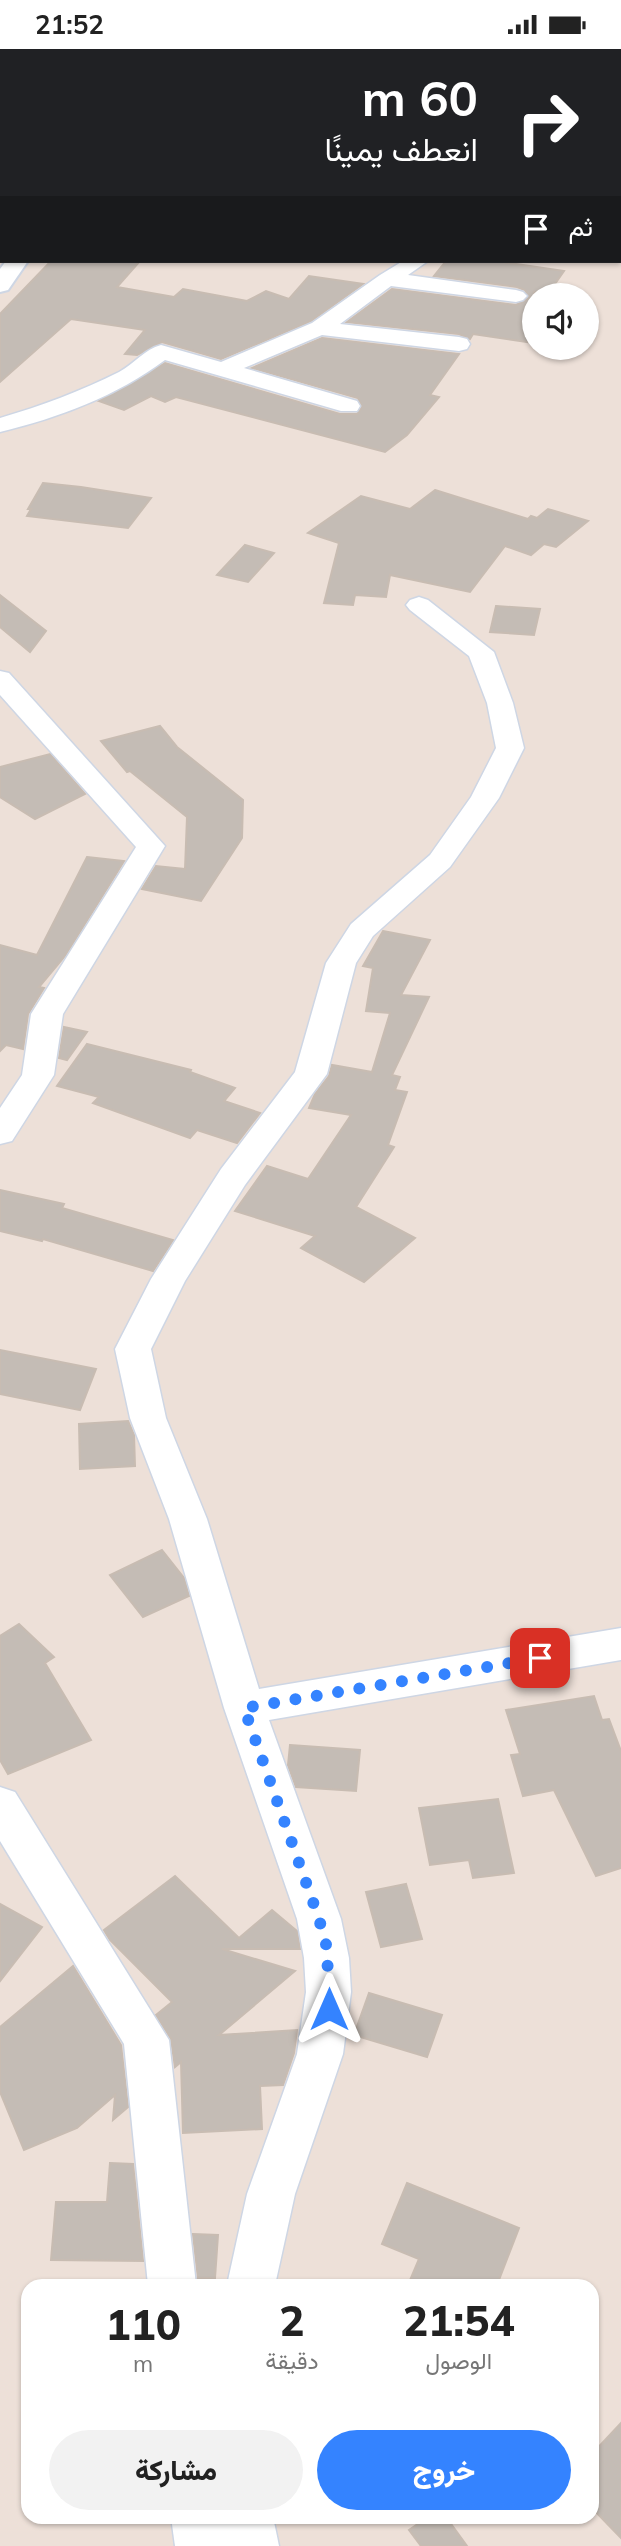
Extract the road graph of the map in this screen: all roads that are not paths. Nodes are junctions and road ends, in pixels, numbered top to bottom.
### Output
1 (16, 263) edge
2 (415, 263) edge
3 (387, 279) junction
4 (0, 285) edge
5 (516, 296) dead end
6 (320, 328) junction
7 (459, 344) dead end
8 (223, 369) junction
9 (349, 406) dead end
10 (0, 425) edge
11 (419, 605) dead end
12 (3, 687) edge
13 (0, 1133) edge
14 (621, 1644) edge
15 (244, 1708) junction
16 (0, 1804) edge
17 (171, 2279) edge
18 (252, 2279) edge
19 (198, 2524) edge
20 (248, 2524) edge
21 (201, 2546) edge
22 (253, 2546) edge

1 - 4 street
2 - 3 street
3 - 5 street
3 - 6 street
6 - 7 street
6 - 8 street
8 - 9 street
8 - 10 street
11 - 15 street
12 - 13 street
14 - 15 street
15 - 18 street
16 - 17 street
19 - 21 street
20 - 22 street

